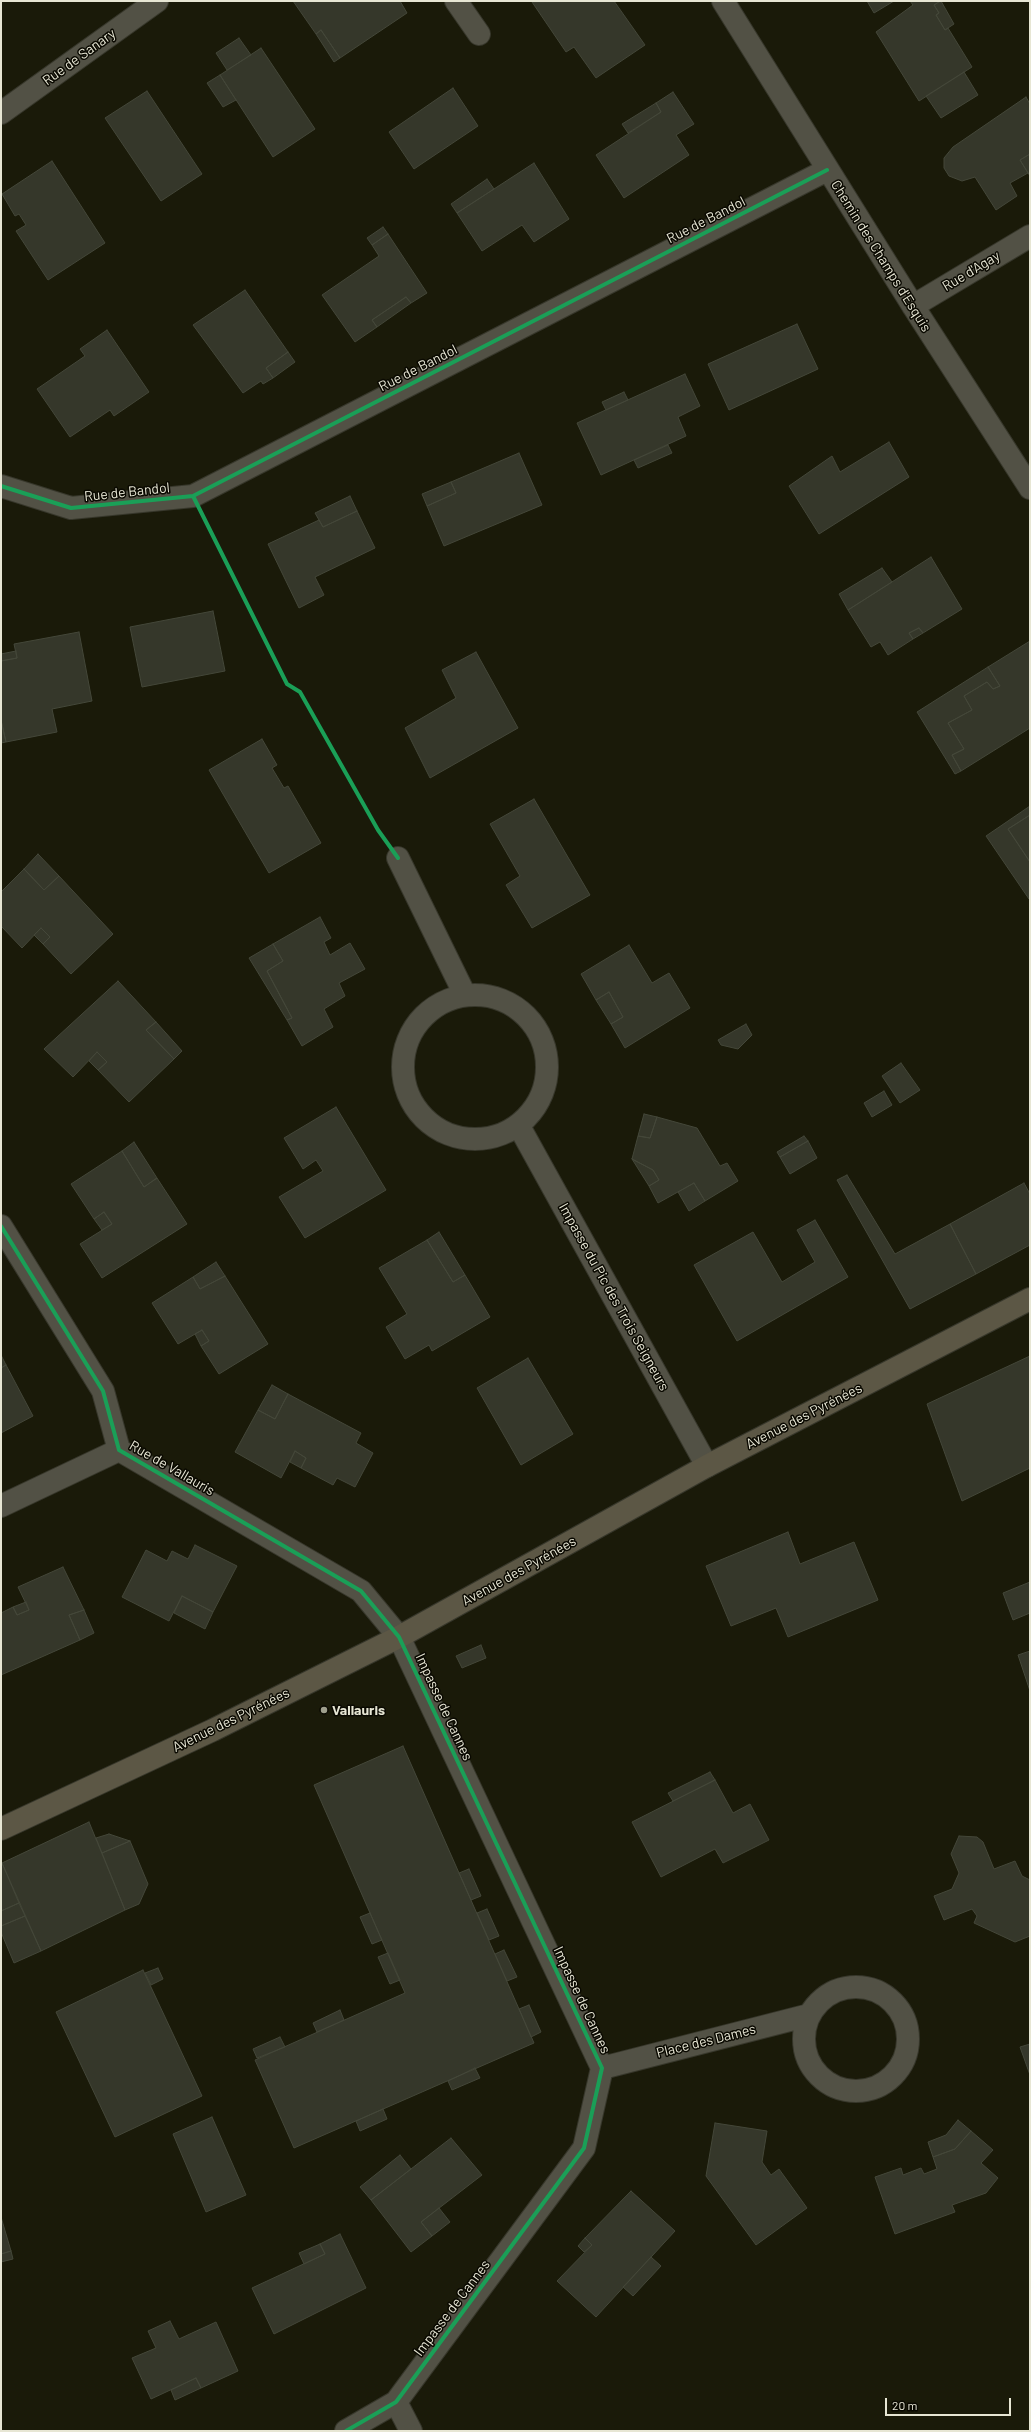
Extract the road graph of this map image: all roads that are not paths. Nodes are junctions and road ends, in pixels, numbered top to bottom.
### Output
1 (157, 1) edge
2 (456, 1) edge
3 (723, 1) edge
4 (479, 34) dead end
5 (1, 113) edge
6 (827, 170) junction
7 (1030, 236) edge
8 (913, 306) junction
9 (1, 486) edge
10 (1030, 488) edge
11 (398, 858) dead end
12 (465, 995) junction
13 (520, 1128) junction
14 (1, 1226) edge
15 (1030, 1299) edge
16 (119, 1450) junction
17 (707, 1466) junction
18 (1, 1506) edge
19 (399, 1637) junction
20 (1, 1829) edge
21 (809, 2014) junction
22 (602, 2068) junction
23 (396, 2402) junction
24 (346, 2431) edge
25 (411, 2431) edge

1 - 5 street, Rue de Sanary
2 - 4 street
3 - 6 street, Chemin des Champs d'Esquis
6 - 8 street, Chemin des Champs d'Esquis
6 - 9 street, Rue de Bandol
7 - 8 street, Rue d'Agay
8 - 10 street, Chemin des Champs d'Esquis
11 - 12 street
12 - 13 street
12 - 13 street
13 - 17 street, Impasse du Pic des Trois Seigneurs
14 - 16 street, Rue de Vallauris
15 - 17 main road, Avenue des Pyrénées
16 - 18 street, Rue de Vallauris
16 - 19 street, Rue de Vallauris
17 - 19 main road, Avenue des Pyrénées
19 - 20 main road, Avenue des Pyrénées
19 - 22 street, Impasse de Cannes
21 - 21 street
21 - 22 street, Place des Dames
22 - 23 street, Impasse de Cannes
23 - 24 street, Impasse de Cannes
23 - 25 street

